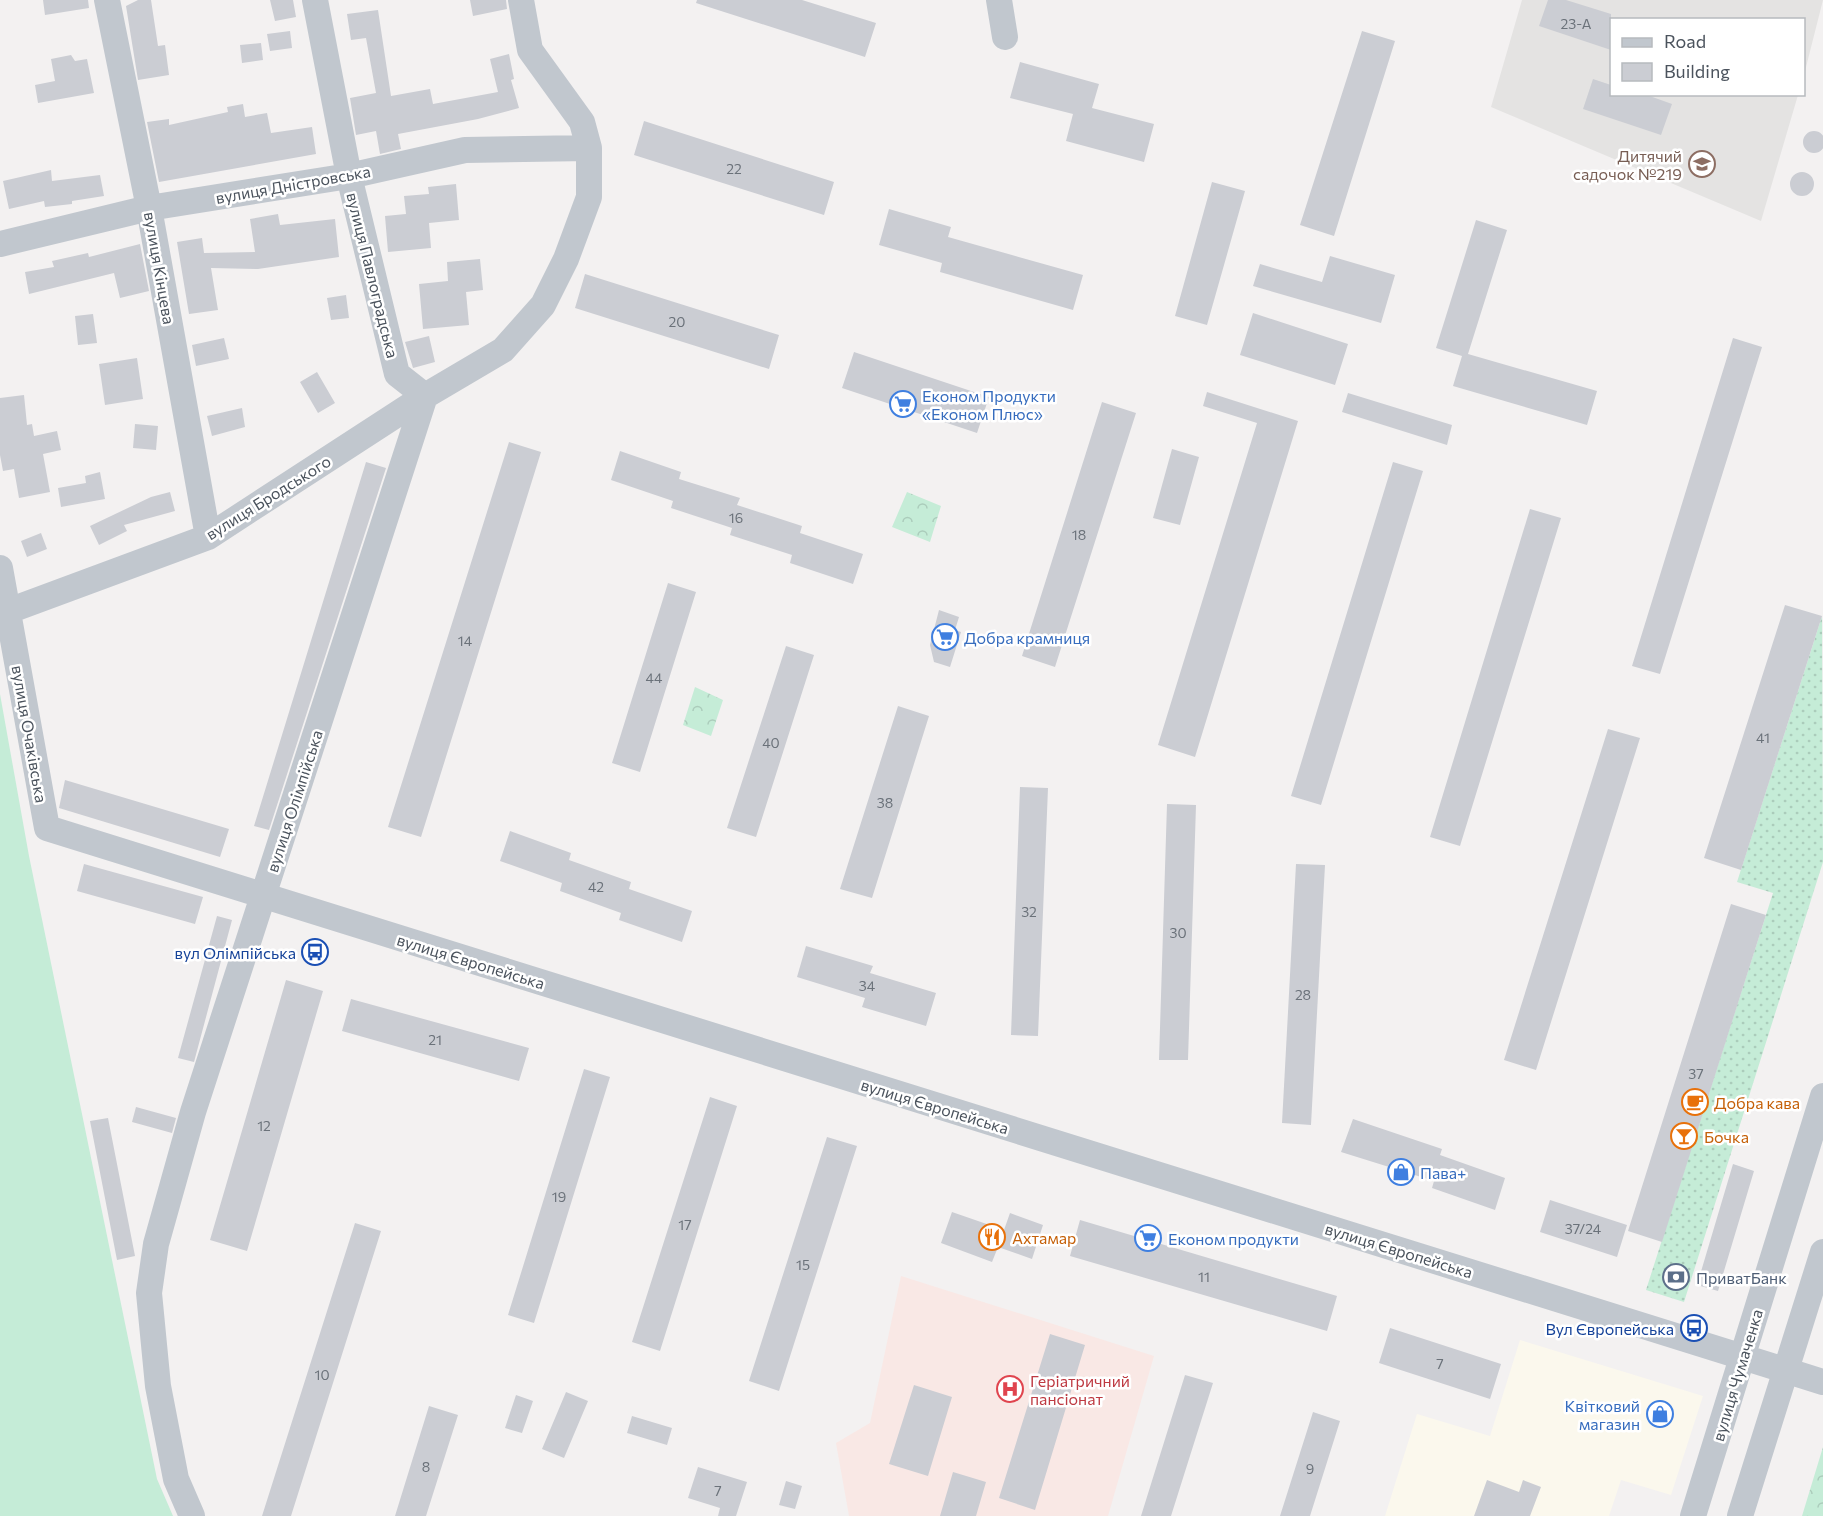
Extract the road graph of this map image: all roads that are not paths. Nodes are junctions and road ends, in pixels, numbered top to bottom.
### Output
1 (107, 0) edge
2 (315, 0) edge
3 (521, 0) edge
4 (999, 0) edge
5 (1005, 37) dead end
6 (589, 148) junction
7 (349, 176) junction
8 (149, 208) junction
9 (0, 244) edge
10 (425, 396) junction
11 (208, 537) junction
12 (0, 568) edge
13 (4, 613) edge
14 (47, 828) joint
15 (263, 897) junction
16 (1823, 1096) edge
17 (1823, 1252) edge
18 (1743, 1357) junction
19 (1787, 1371) junction
20 (1823, 1382) edge
21 (192, 1516) edge
22 (1693, 1516) edge
23 (1740, 1516) edge

1 - 8 street, вулиця Кінцева
2 - 7 street, вулиця Павлоградська
3 - 6 street
4 - 5 street
6 - 7 street, вулиця Дністровська
6 - 10 street
7 - 8 street, вулиця Дністровська
7 - 10 street, вулиця Павлоградська
8 - 9 street, вулиця Дністровська
8 - 11 street, вулиця Кінцева
10 - 11 street, вулиця Бродського
10 - 15 street, вулиця Олімпійська
11 - 13 street, вулиця Бродського
12 - 13 street, вулиця Очаківська
13 - 14 street, вулиця Очаківська
14 - 15 street, вулиця Європейська
15 - 18 street, вулиця Європейська
15 - 21 street, вулиця Олімпійська
16 - 18 street, вулиця Чумаченка
17 - 19 street
18 - 19 street, вулиця Європейська
18 - 22 street, вулиця Чумаченка
19 - 20 street, вулиця Європейська
19 - 23 street

